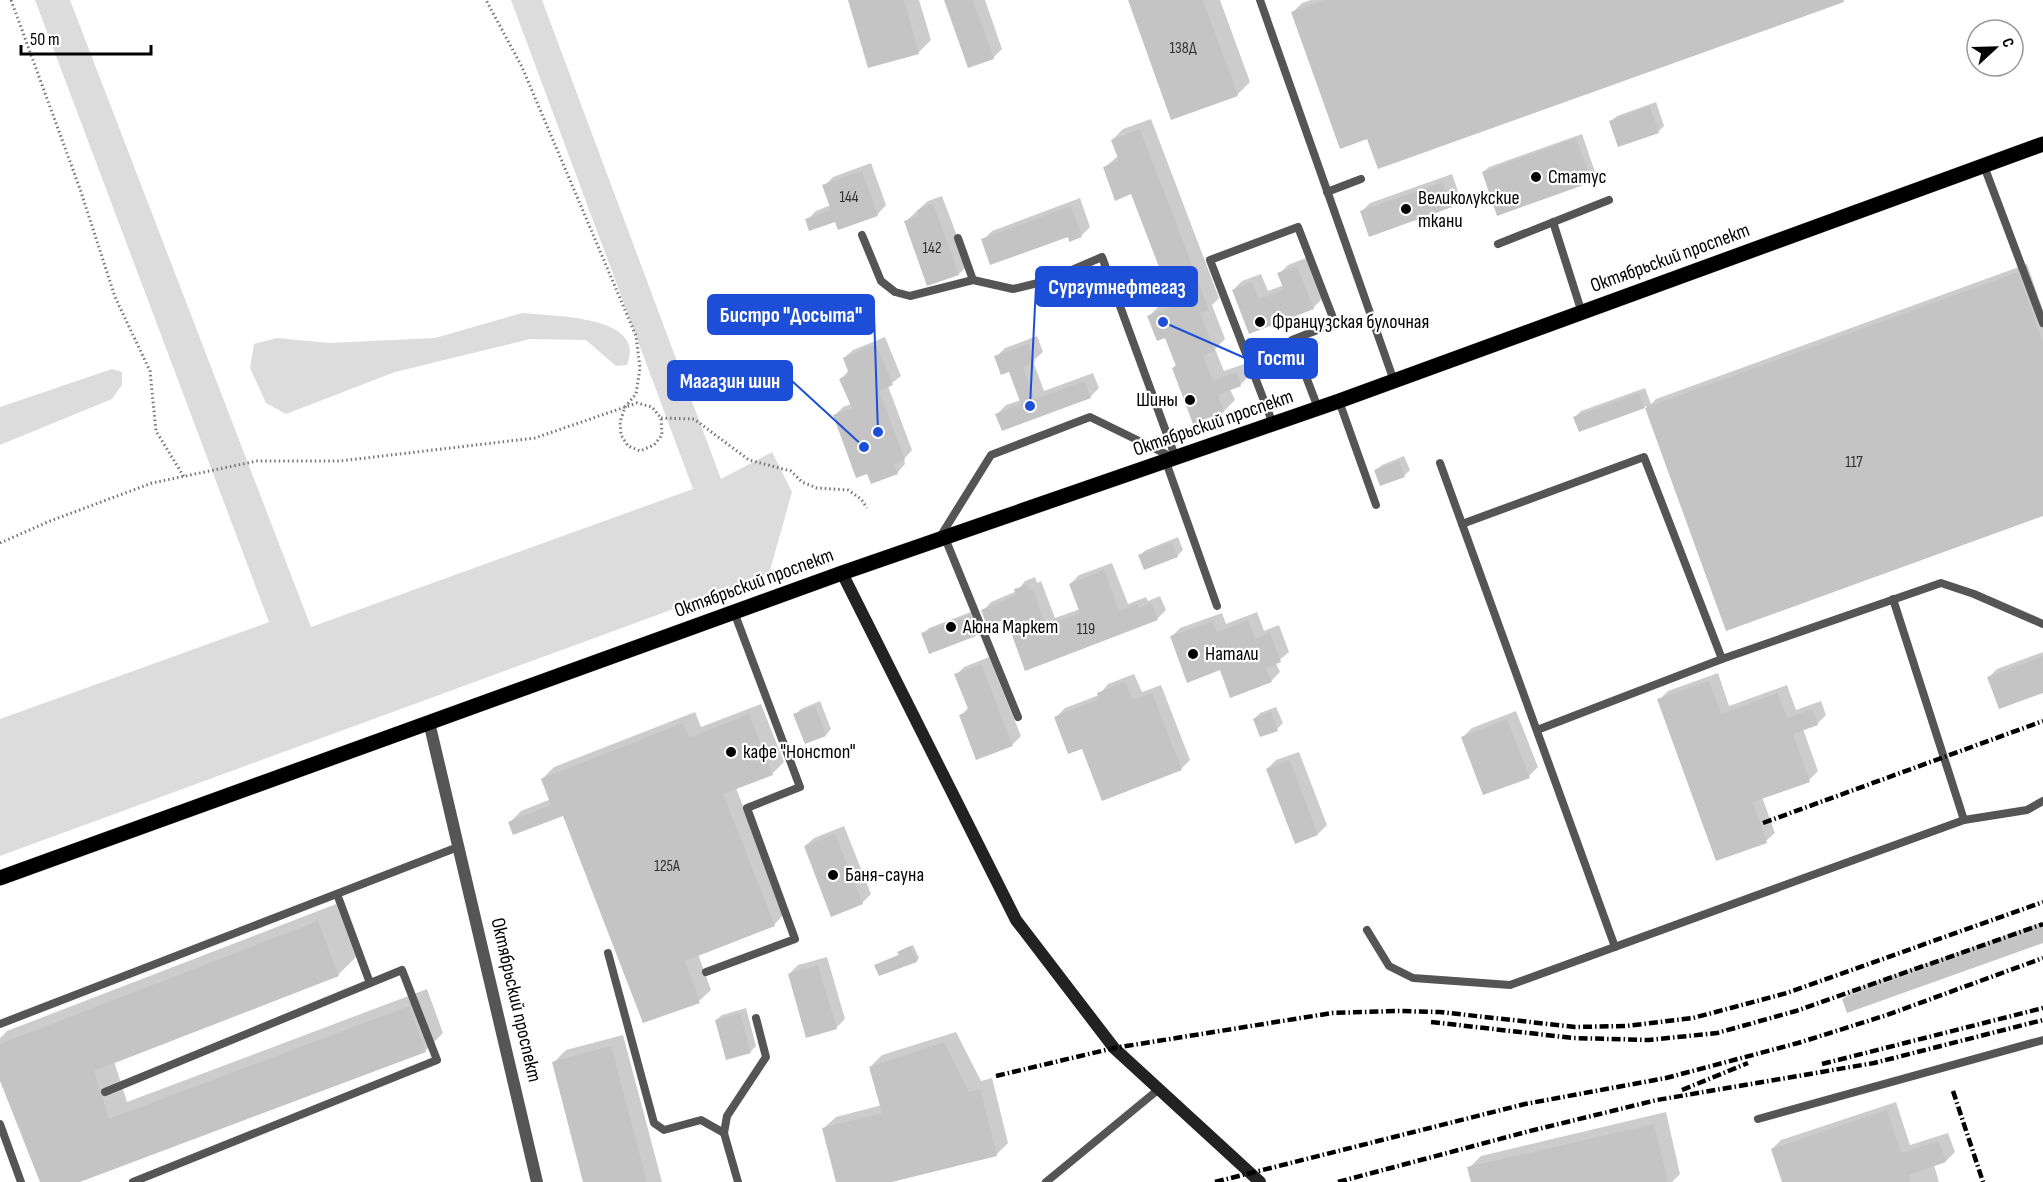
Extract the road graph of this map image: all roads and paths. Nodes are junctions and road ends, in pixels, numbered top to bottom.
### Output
1 (11, 0) edge
2 (486, 0) edge
3 (1260, 0) edge
4 (2043, 144) edge
5 (1984, 166) junction
6 (1360, 179) dead end
7 (1327, 192) junction
8 (1609, 200) dead end
9 (1553, 222) junction
10 (862, 235) dead end
11 (958, 238) dead end
12 (1498, 244) dead end
13 (973, 279) junction
14 (1582, 313) junction
15 (2043, 323) edge
16 (1394, 381) junction
17 (1339, 401) junction
18 (625, 407) junction
19 (1318, 408) junction
20 (661, 418) junction
21 (1273, 424) junction
22 (1171, 461) junction
23 (1440, 463) dead end
24 (184, 477) junction
25 (1376, 506) dead end
26 (867, 508) dead end
27 (1462, 524) junction
28 (941, 539) junction
29 (0, 543) edge
30 (842, 573) junction
31 (1893, 599) junction
32 (1217, 606) dead end
33 (734, 612) junction
34 (2043, 624) edge
35 (1722, 659) junction
36 (1018, 717) dead end
37 (429, 722) junction
38 (1537, 730) junction
39 (2043, 801) edge
40 (1964, 820) junction
41 (458, 847) junction
42 (0, 878) edge
43 (337, 894) junction
44 (1366, 930) dead end
45 (1615, 947) junction
46 (608, 953) dead end
47 (706, 972) dead end
48 (370, 983) junction
49 (756, 1018) dead end
50 (0, 1024) edge
51 (2043, 1040) edge
52 (1160, 1089) junction
53 (105, 1092) dead end
54 (1758, 1119) dead end
55 (0, 1125) edge
56 (724, 1133) junction
57 (21, 1182) edge
58 (132, 1182) edge
59 (537, 1182) edge
60 (738, 1182) edge
61 (1046, 1182) edge
62 (1260, 1182) edge

1 - 24 path
2 - 18 path
3 - 7 lane
4 - 5 main road, Октябрьский проспект
5 - 14 main road, Октябрьский проспект
5 - 15 lane
6 - 7 lane
7 - 16 lane
8 - 9 lane
9 - 12 lane
9 - 14 lane
10 - 13 lane
11 - 13 lane
13 - 22 lane
14 - 16 main road, Октябрьский проспект
16 - 17 main road, Октябрьский проспект
17 - 19 main road, Октябрьский проспект
17 - 25 lane
18 - 20 path
18 - 20 path
18 - 24 path
19 - 21 main road, Октябрьский проспект
19 - 21 lane
20 - 26 path
21 - 22 main road, Октябрьский проспект
22 - 28 main road, Октябрьский проспект
22 - 28 lane
22 - 32 lane
23 - 27 lane
24 - 29 path
27 - 35 lane
27 - 38 lane
28 - 30 main road, Октябрьский проспект
28 - 36 lane
30 - 33 main road, Октябрьский проспект
30 - 52 street
31 - 34 lane
31 - 35 lane
31 - 40 lane
33 - 37 main road, Октябрьский проспект
33 - 47 lane
35 - 38 lane
37 - 41 street, Октябрьский проспект
37 - 42 main road, Октябрьский проспект
38 - 45 lane
39 - 40 lane
40 - 45 lane
41 - 43 lane
41 - 59 street, Октябрьский проспект
43 - 48 lane
43 - 50 lane
44 - 45 lane
46 - 56 lane
48 - 53 lane
48 - 58 lane
49 - 56 lane
51 - 54 lane
52 - 61 lane
52 - 62 street
55 - 57 lane
56 - 60 lane

